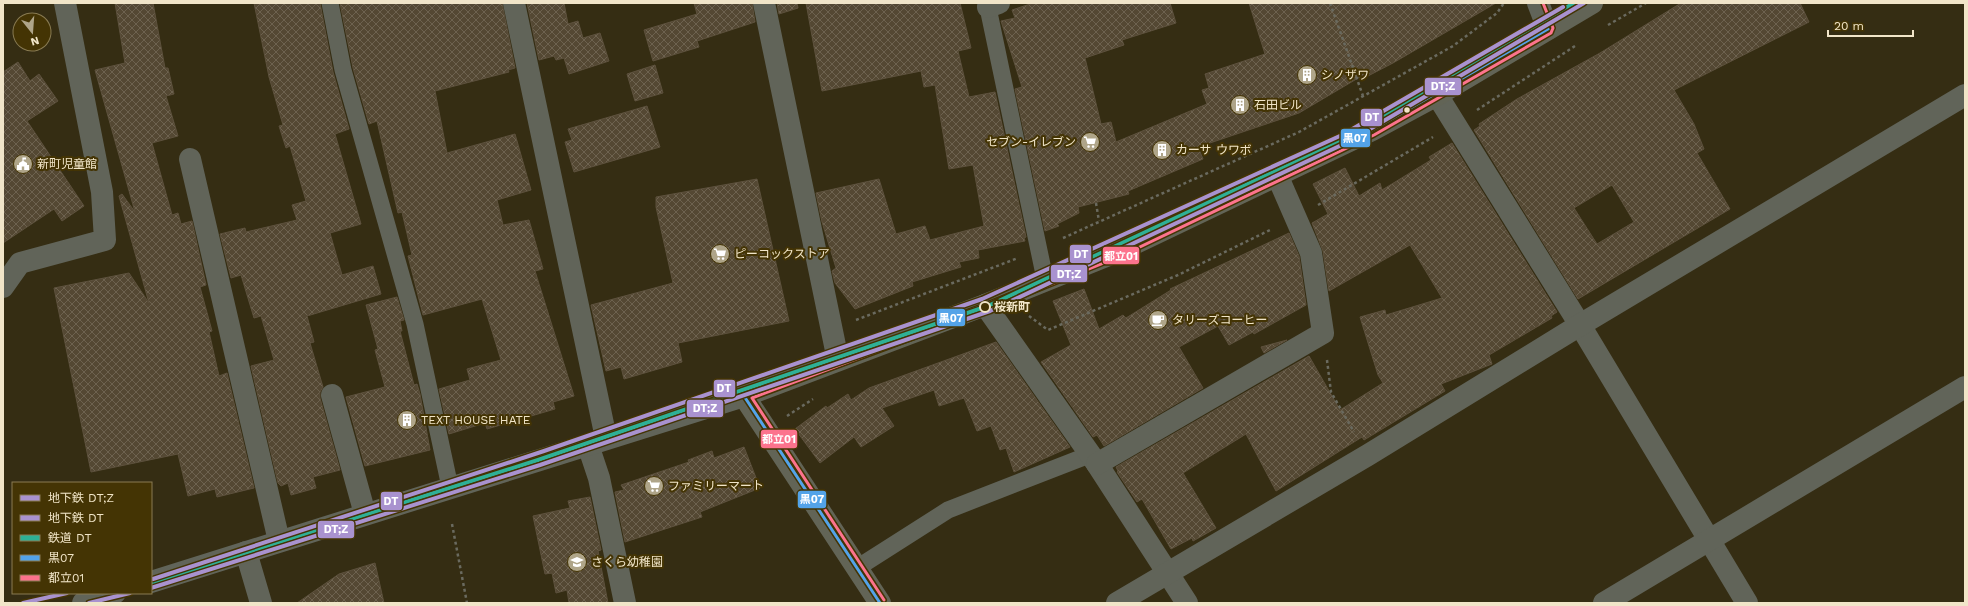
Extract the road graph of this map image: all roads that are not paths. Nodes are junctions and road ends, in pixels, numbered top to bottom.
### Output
1 (65, 3) edge
2 (330, 3) edge
3 (514, 3) edge
4 (764, 3) edge
5 (1538, 3) edge
6 (1592, 3) edge
7 (991, 4) edge
8 (1548, 29) junction
9 (1437, 95) junction
10 (1965, 95) edge
11 (190, 159) dead end
12 (1277, 175) junction
13 (1045, 279) junction
14 (3, 287) edge
15 (985, 305) junction
16 (1580, 325) junction
17 (838, 360) junction
18 (1965, 386) edge
19 (332, 395) dead end
20 (744, 396) junction
21 (597, 442) junction
22 (1093, 460) junction
23 (450, 487) junction
24 (365, 514) junction
25 (1709, 540) junction
26 (278, 541) junction
27 (246, 552) junction
28 (857, 568) junction
29 (1167, 572) junction
30 (152, 582) edge
31 (112, 594) edge
32 (83, 603) edge
33 (261, 603) edge
34 (624, 603) edge
35 (880, 603) edge
36 (1117, 603) edge
37 (1187, 603) edge
38 (1604, 603) edge
39 (1747, 603) edge

1 - 14 street
2 - 23 lane
3 - 21 street
4 - 17 street
5 - 8 street
6 - 8 main road
7 - 13 lane
8 - 9 main road
9 - 12 main road
9 - 16 street
10 - 16 street
11 - 26 street
12 - 13 main road
12 - 22 street
13 - 15 main road
15 - 17 main road
15 - 22 street
16 - 25 street
16 - 29 street
17 - 20 main road
18 - 25 street
19 - 24 street
20 - 21 street
20 - 28 main road
21 - 23 street
21 - 34 street
22 - 28 lane
22 - 29 street
23 - 24 street
24 - 26 street
25 - 38 street
25 - 39 street
26 - 27 street
27 - 30 street
27 - 33 street
28 - 35 main road
29 - 36 street
29 - 37 street
31 - 32 street

